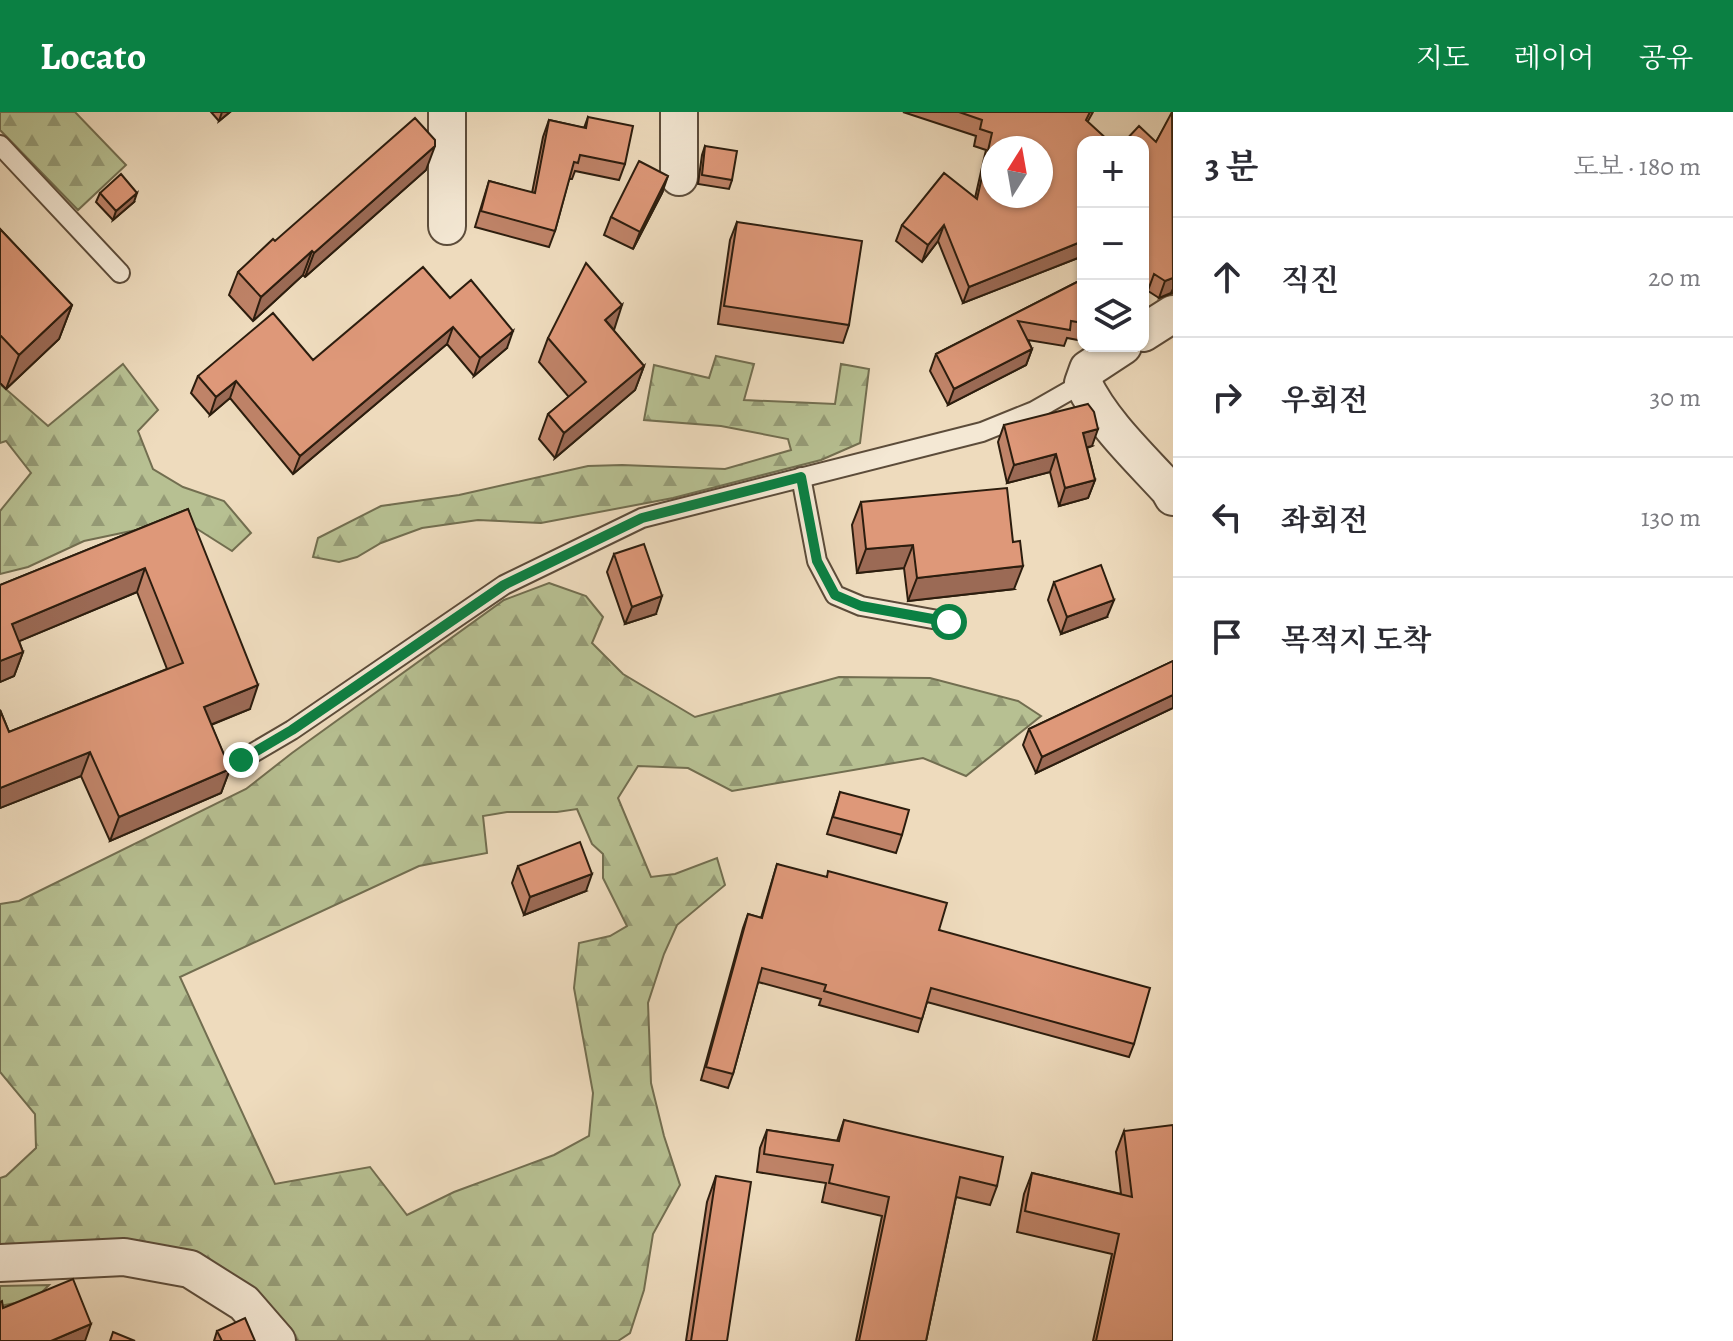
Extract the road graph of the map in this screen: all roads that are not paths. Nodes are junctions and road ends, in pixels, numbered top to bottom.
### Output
1 (447, 112) edge
2 (679, 112) edge
3 (0, 145) edge
4 (679, 177) dead end
5 (447, 226) dead end
6 (120, 273) dead end
7 (1173, 314) edge
8 (1149, 329) edge
9 (1114, 352) edge
10 (1083, 383) junction
11 (801, 477) junction
12 (1173, 497) edge
13 (949, 622) dead end
14 (241, 760) dead end
15 (0, 1263) edge
16 (277, 1341) edge

1 - 5 street
2 - 4 street
3 - 6 lane
7 - 8 street
9 - 10 street
10 - 11 lane
10 - 12 street
11 - 13 lane
11 - 14 lane
15 - 16 street

